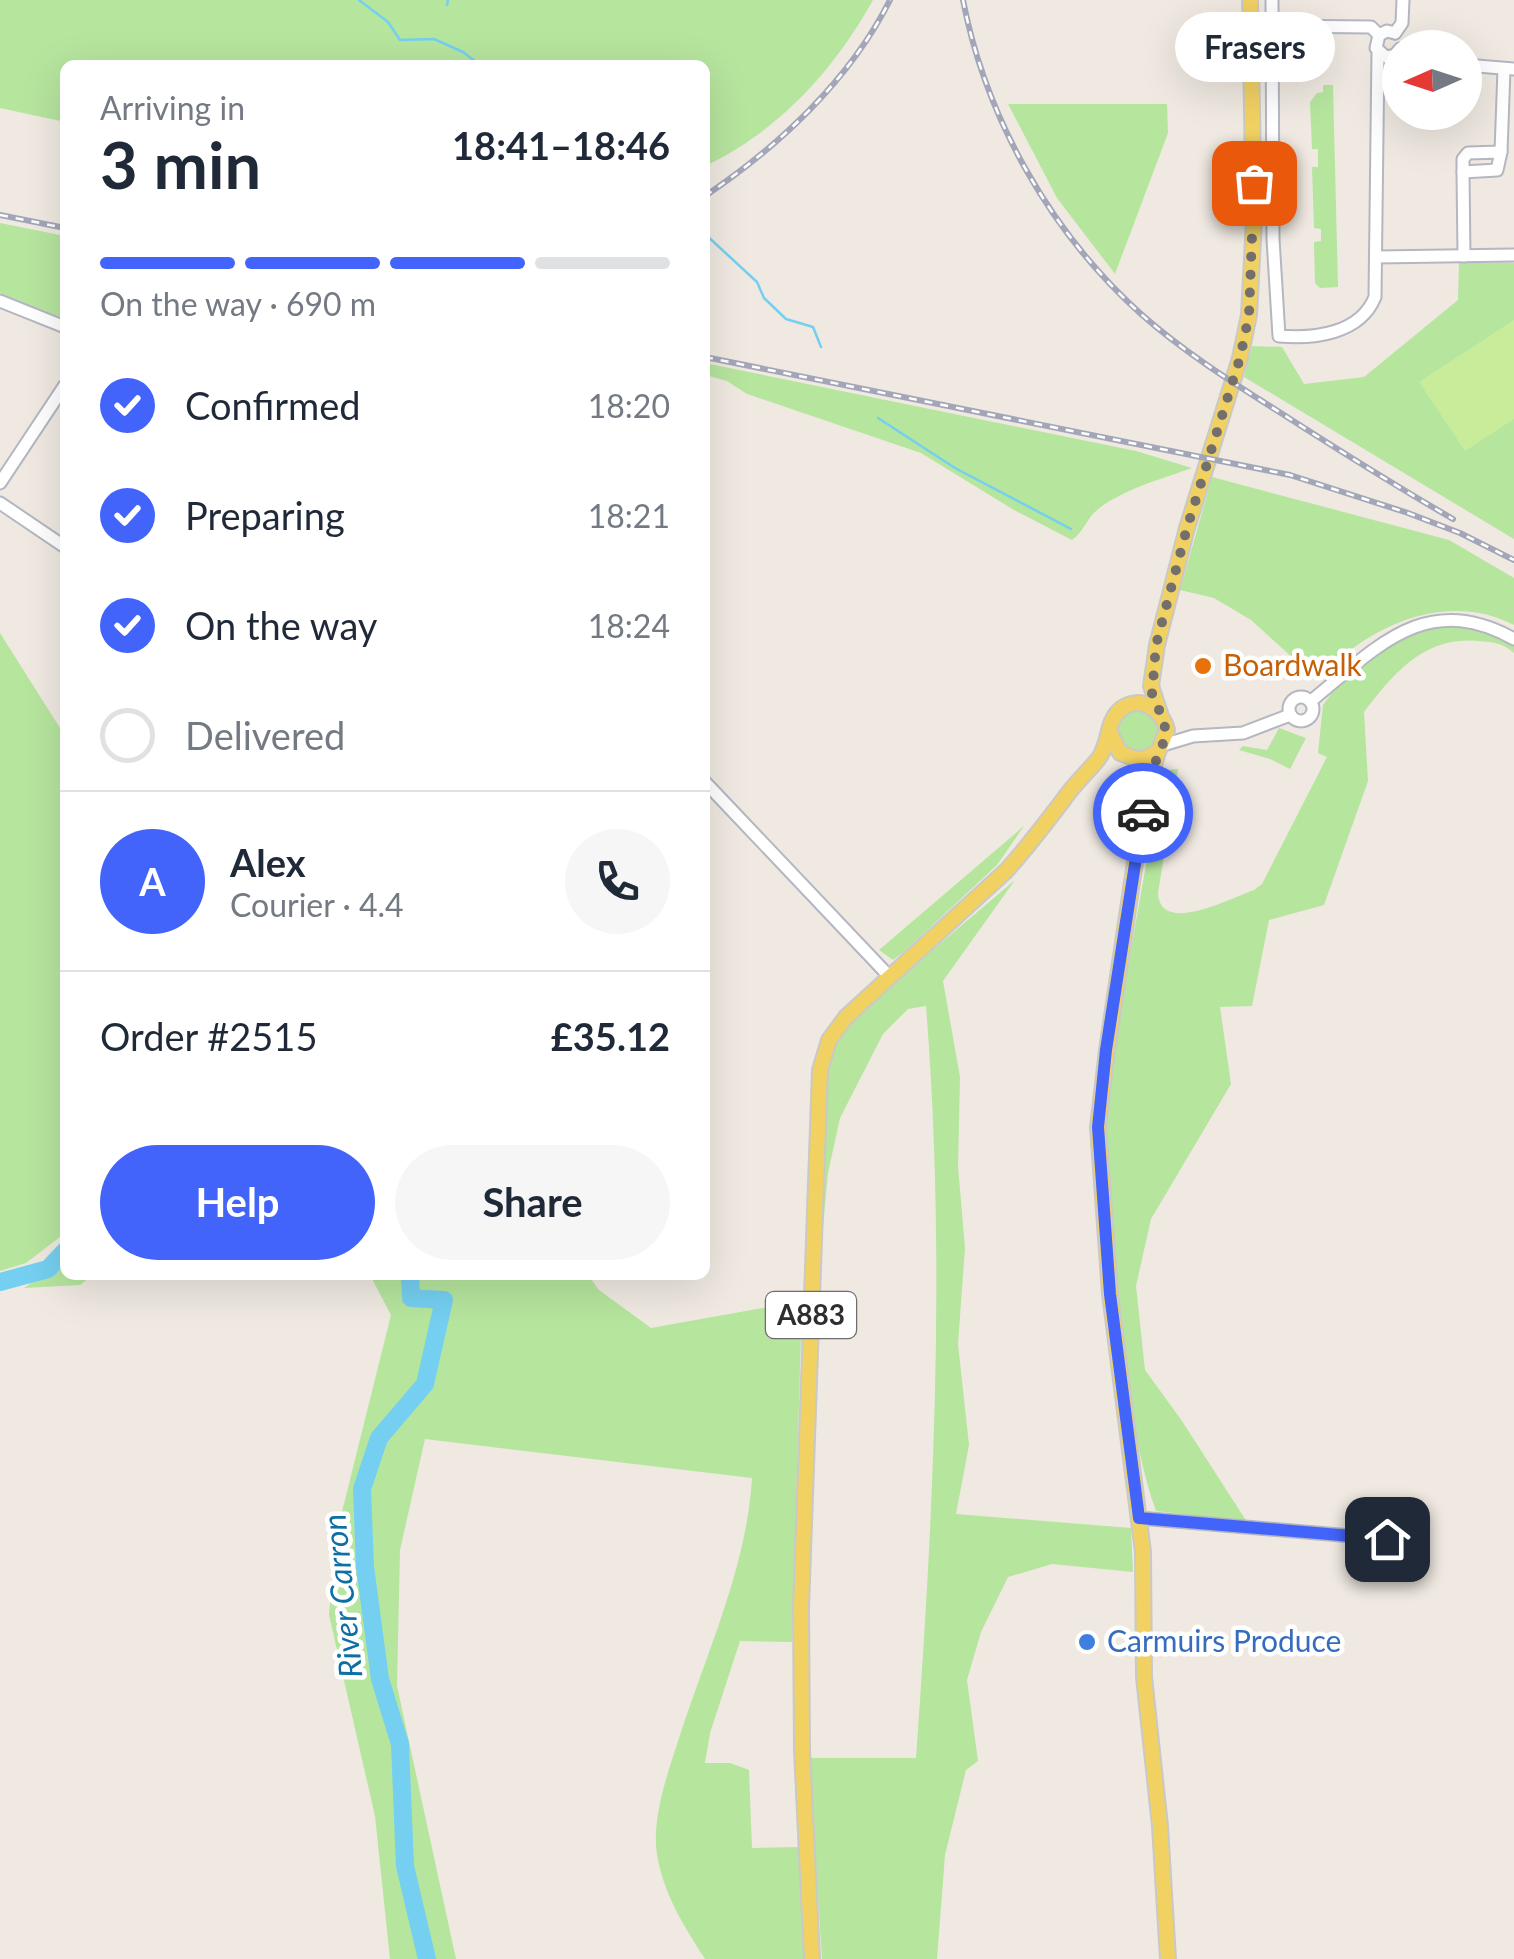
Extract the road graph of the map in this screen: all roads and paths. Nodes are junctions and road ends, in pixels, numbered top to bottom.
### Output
1 (1250, 0) edge
2 (1272, 0) edge
3 (1403, 0) edge
4 (1272, 26) junction
5 (1396, 30) edge
6 (1382, 34) edge
7 (1379, 36) junction
8 (1378, 52) junction
9 (1382, 54) edge
10 (1482, 67) edge
11 (1509, 69) edge
12 (1253, 146) junction
13 (1272, 146) junction
14 (1514, 255) edge
15 (1464, 256) junction
16 (1376, 257) junction
17 (0, 301) edge
18 (60, 325) edge
19 (60, 393) edge
20 (0, 483) edge
21 (0, 504) edge
22 (60, 544) edge
23 (1514, 638) edge
24 (1152, 672) junction
25 (1132, 704) junction
26 (1161, 715) junction
27 (1110, 732) junction
28 (1193, 736) junction
29 (1161, 748) junction
30 (1127, 758) junction
31 (1082, 776) junction
32 (710, 787) edge
33 (1144, 806) junction
34 (888, 975) junction
35 (1139, 1518) junction
36 (1387, 1539) dead end
37 (812, 1959) edge
38 (1168, 1959) edge

1 - 12 main road
2 - 4 street
3 - 5 street
4 - 7 street
4 - 13 street
6 - 7 street
7 - 8 street
8 - 9 street
8 - 16 street
10 - 11 street
11 - 15 street
12 - 13 street
12 - 24 main road
13 - 16 street
14 - 15 street
15 - 16 street
17 - 18 street
19 - 20 street
21 - 22 street
23 - 28 street
24 - 25 main road
24 - 26 main road
25 - 26 main road
25 - 27 main road
26 - 28 street
26 - 29 main road
27 - 30 main road
27 - 31 main road
28 - 29 street
29 - 30 main road
29 - 33 main road
30 - 31 main road
30 - 33 main road
31 - 34 main road, A883
32 - 34 street
33 - 35 main road
34 - 37 main road, A883
35 - 36 street
35 - 38 main road

